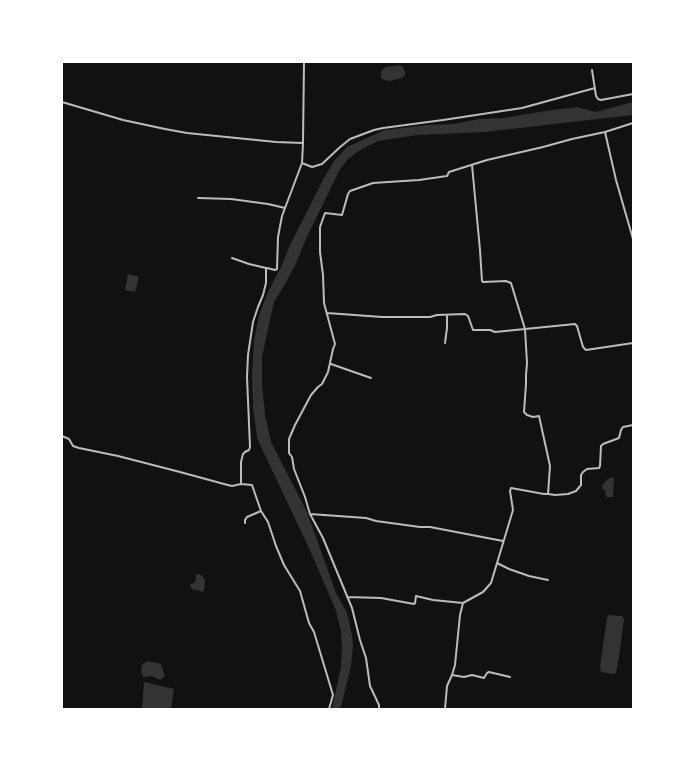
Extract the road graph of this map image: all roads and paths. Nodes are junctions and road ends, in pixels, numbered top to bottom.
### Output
1 (304, 62) edge
2 (592, 70) dead end
3 (595, 88) junction
4 (633, 94) edge
5 (62, 102) edge
6 (633, 123) edge
7 (605, 132) junction
8 (303, 143) junction
9 (302, 163) junction
10 (472, 165) junction
11 (198, 198) dead end
12 (285, 208) junction
13 (633, 240) edge
14 (232, 258) dead end
15 (266, 268) junction
16 (327, 313) junction
17 (447, 315) junction
18 (525, 329) junction
19 (446, 342) dead end
20 (633, 343) edge
21 (331, 364) junction
22 (371, 378) dead end
23 (633, 425) edge
24 (62, 436) edge
25 (242, 484) junction
26 (548, 494) junction
27 (261, 511) junction
28 (310, 514) junction
29 (245, 523) dead end
30 (503, 541) junction
31 (497, 563) junction
32 (548, 580) dead end
33 (347, 597) junction
34 (463, 603) junction
35 (452, 675) junction
36 (510, 677) dead end
37 (329, 709) edge
38 (380, 709) edge
39 (445, 709) edge

1 - 8 street
2 - 3 street
3 - 4 street
3 - 9 street
5 - 8 street
6 - 7 street
7 - 10 street
7 - 13 street
8 - 9 street
9 - 12 street
10 - 16 street
10 - 18 street
11 - 12 street
12 - 15 street
14 - 15 street
15 - 25 street
16 - 17 street
16 - 21 street
17 - 18 street
17 - 19 street
18 - 20 street
18 - 26 street
21 - 22 street
21 - 28 street
23 - 26 street
24 - 25 street
25 - 27 street
26 - 30 street
27 - 29 street
27 - 37 street
28 - 30 street
28 - 33 street
30 - 31 street
31 - 32 street
31 - 34 street
33 - 34 street
33 - 38 street
34 - 35 street
35 - 36 street
35 - 39 street

